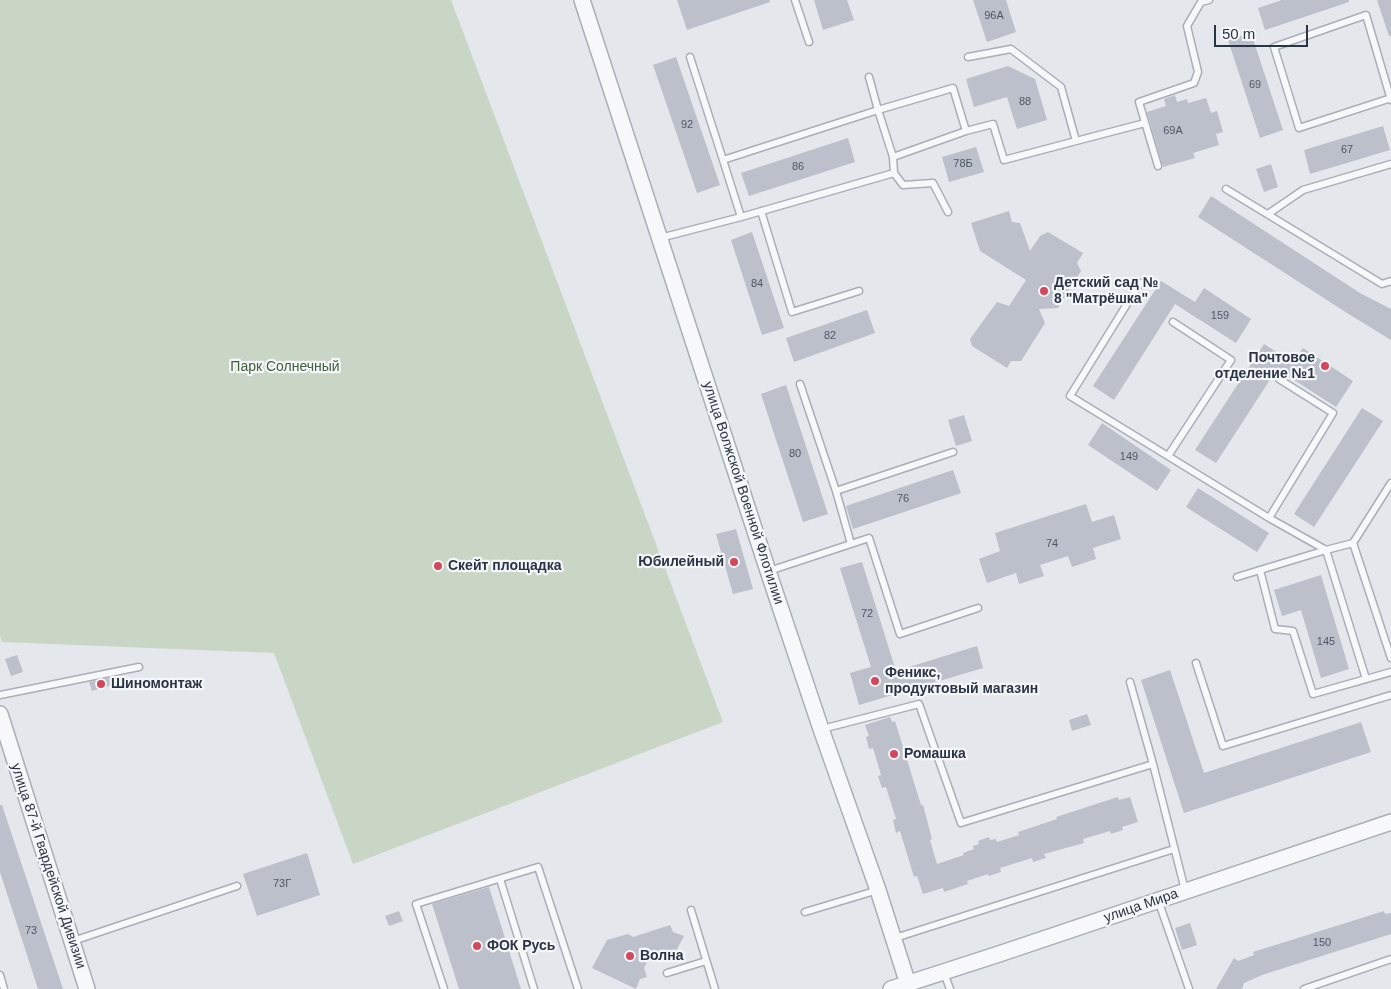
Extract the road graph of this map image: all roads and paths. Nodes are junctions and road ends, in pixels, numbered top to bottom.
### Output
1 (582, 0) edge
2 (795, 0) edge
3 (1209, 0) edge
4 (808, 42) dead end
5 (690, 57) dead end
6 (968, 57) dead end
7 (868, 78) dead end
8 (1391, 99) edge
9 (878, 110) junction
10 (1145, 123) junction
11 (966, 131) junction
12 (1076, 141) junction
13 (893, 156) junction
14 (723, 160) junction
15 (1391, 164) edge
16 (1158, 166) dead end
17 (894, 173) junction
18 (1226, 189) dead end
19 (761, 211) junction
20 (948, 212) dead end
21 (1268, 214) junction
22 (741, 217) junction
23 (660, 238) junction
24 (1391, 282) edge
25 (1140, 283) dead end
26 (859, 291) dead end
27 (1173, 322) dead end
28 (1278, 379) dead end
29 (800, 384) dead end
30 (953, 452) dead end
31 (1168, 456) junction
32 (1391, 483) edge
33 (836, 491) junction
34 (1268, 518) junction
35 (1353, 543) junction
36 (851, 544) junction
37 (1326, 550) junction
38 (1260, 570) junction
39 (768, 571) junction
40 (1237, 577) dead end
41 (978, 608) dead end
42 (1391, 658) edge
43 (1196, 663) dead end
44 (139, 668) dead end
45 (1391, 672) edge
46 (1366, 679) junction
47 (1130, 682) dead end
48 (0, 695) edge
49 (1391, 695) edge
50 (0, 714) edge
51 (821, 730) junction
52 (1153, 764) junction
53 (1391, 822) edge
54 (1174, 849) junction
55 (500, 879) junction
56 (237, 886) dead end
57 (878, 890) junction
58 (1185, 890) junction
59 (1158, 900) junction
60 (691, 910) dead end
61 (805, 912) dead end
62 (893, 939) junction
63 (73, 941) junction
64 (1391, 959) edge
65 (706, 961) junction
66 (944, 972) junction
67 (666, 973) dead end
68 (0, 975) edge
69 (908, 984) junction
70 (4, 989) edge
71 (87, 989) edge
72 (444, 989) edge
73 (534, 989) edge
74 (578, 989) edge
75 (715, 989) edge
76 (891, 989) edge
77 (950, 989) edge
78 (1189, 989) edge
79 (1304, 989) edge

1 - 23 street, улица Волжской Военной Флотилии
2 - 4 lane
3 - 10 lane
5 - 14 lane
6 - 12 lane
7 - 9 lane
8 - 8 lane
9 - 11 lane
9 - 13 lane
9 - 14 lane
10 - 12 lane
10 - 16 lane
11 - 12 lane
11 - 13 lane
13 - 17 lane
14 - 22 lane
15 - 21 lane
17 - 19 lane
17 - 20 lane
18 - 21 lane
19 - 22 lane
19 - 26 lane
21 - 24 lane
22 - 23 lane
23 - 39 street, улица Волжской Военной Флотилии
25 - 31 lane
27 - 31 lane
28 - 34 lane
29 - 33 lane
30 - 33 lane
31 - 34 lane
32 - 35 lane
33 - 36 lane
34 - 37 lane
35 - 37 lane
35 - 42 lane
36 - 39 lane
36 - 41 lane
37 - 38 lane
37 - 46 lane
38 - 40 lane
38 - 46 lane
39 - 51 street, улица Волжской Военной Флотилии
43 - 49 lane
44 - 48 lane
45 - 46 lane
47 - 52 lane
50 - 63 street, улица 87-й Гвардейской Дивизии
51 - 52 lane
51 - 57 street, улица Волжской Военной Флотилии
52 - 54 lane
53 - 58 street, улица Мира
54 - 58 lane
54 - 62 lane
55 - 72 lane
55 - 73 lane
55 - 74 lane
56 - 63 lane
57 - 61 lane
57 - 62 street, улица Волжской Военной Флотилии
58 - 59 street, улица Мира
59 - 66 street, улица Мира
59 - 78 lane
60 - 65 lane
62 - 69 street, улица Волжской Военной Флотилии
63 - 71 street, улица 87-й Гвардейской Дивизии
64 - 79 lane
65 - 67 lane
65 - 75 lane
66 - 69 street, улица Мира
66 - 77 lane
68 - 70 lane
69 - 76 street, улица Мира

